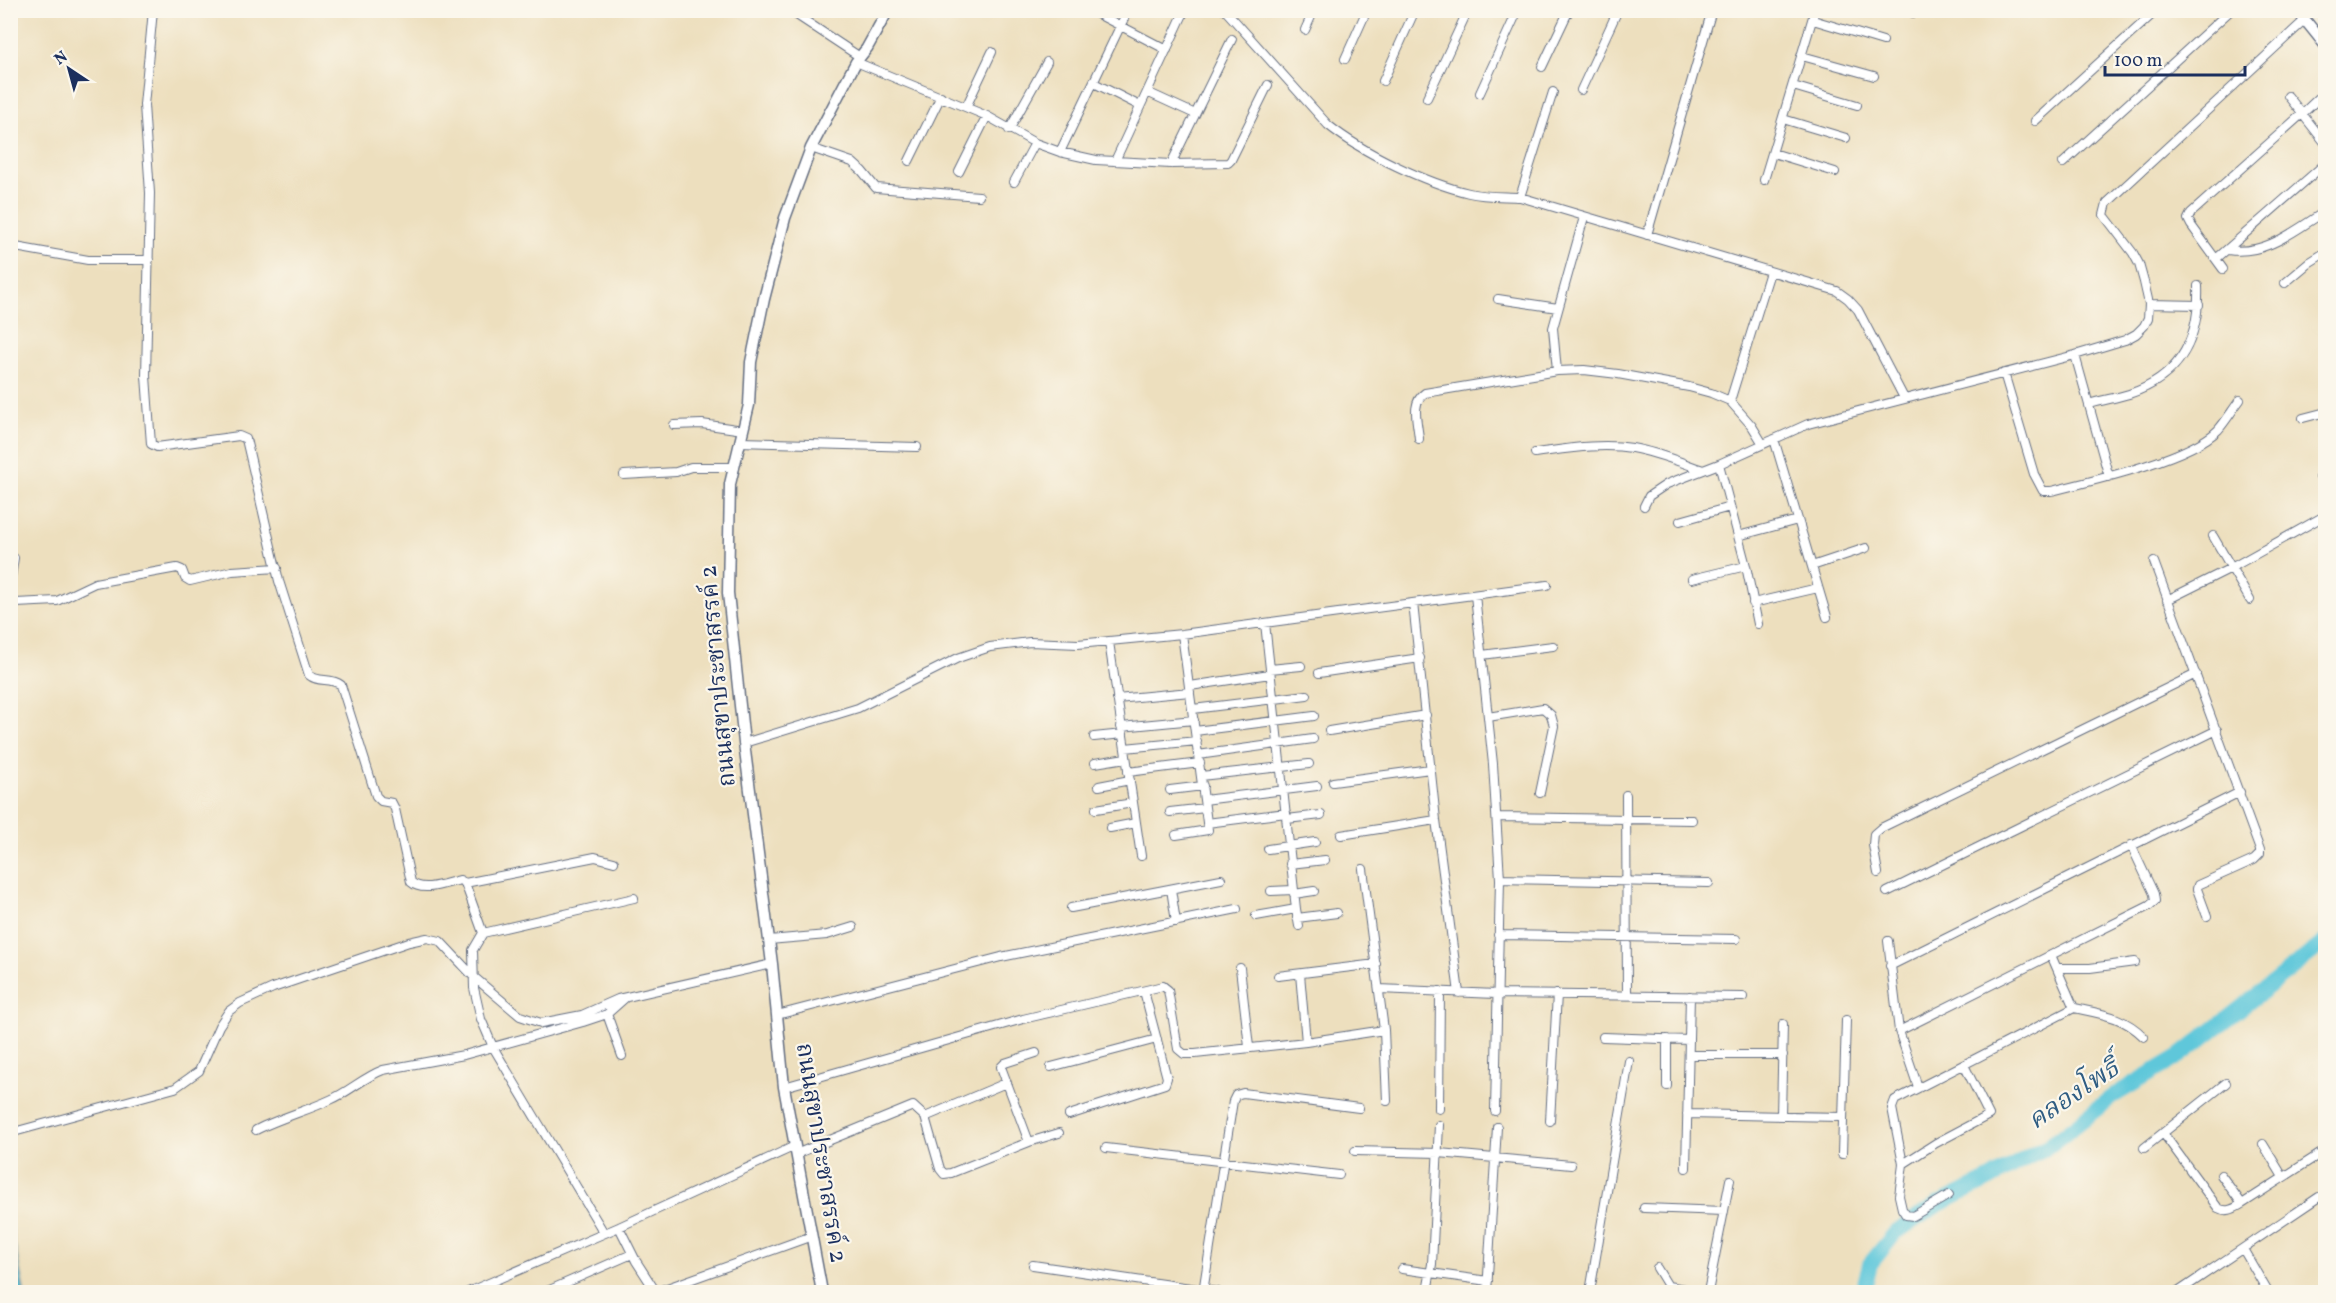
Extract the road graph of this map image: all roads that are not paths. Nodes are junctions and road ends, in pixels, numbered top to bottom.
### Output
1 (153, 10) edge
2 (789, 10) edge
3 (888, 10) edge
4 (1090, 10) edge
5 (1128, 10) edge
6 (1185, 10) edge
7 (1225, 10) edge
8 (1314, 10) edge
9 (1367, 10) edge
10 (1415, 10) edge
11 (1468, 10) edge
12 (1518, 10) edge
13 (1569, 10) edge
14 (1618, 10) edge
15 (1712, 10) edge
16 (1815, 10) edge
17 (2157, 10) edge
18 (2231, 10) edge
19 (2302, 14) edge
20 (1813, 20) junction
21 (1121, 28) junction
22 (1305, 30) dead end
23 (1232, 39) dead end
24 (1883, 41) dead end
25 (2325, 46) edge
26 (1167, 50) junction
27 (992, 52) dead end
28 (1802, 56) junction
29 (858, 59) junction
30 (1345, 59) dead end
31 (1047, 62) dead end
32 (1542, 67) dead end
33 (1874, 75) dead end
34 (1383, 81) dead end
35 (1094, 83) junction
36 (1269, 85) dead end
37 (1793, 86) junction
38 (2325, 86) edge
39 (1581, 90) dead end
40 (1147, 92) junction
41 (1553, 92) dead end
42 (1480, 93) dead end
43 (941, 96) junction
44 (2288, 96) dead end
45 (2323, 96) edge
46 (1427, 98) dead end
47 (1857, 105) dead end
48 (1140, 106) junction
49 (966, 107) junction
50 (2303, 113) junction
51 (1195, 114) junction
52 (987, 116) junction
53 (1783, 119) junction
54 (2035, 121) dead end
55 (1009, 130) junction
56 (1846, 138) dead end
57 (1035, 143) junction
58 (2325, 144) edge
59 (811, 148) junction
60 (1060, 152) junction
61 (1773, 153) junction
62 (909, 161) dead end
63 (1115, 161) junction
64 (2063, 163) dead end
65 (2325, 163) edge
66 (1171, 164) junction
67 (959, 172) dead end
68 (1835, 172) dead end
69 (1764, 180) dead end
70 (1014, 182) dead end
71 (979, 196) dead end
72 (1520, 197) junction
73 (2325, 212) edge
74 (1584, 217) junction
75 (1647, 235) junction
76 (10, 246) edge
77 (2228, 250) junction
78 (2325, 252) edge
79 (2216, 259) junction
80 (149, 260) junction
81 (2223, 269) dead end
82 (1770, 272) junction
83 (2285, 283) dead end
84 (2198, 286) dead end
85 (1498, 299) dead end
86 (2149, 304) junction
87 (2199, 305) junction
88 (1558, 308) junction
89 (2074, 355) junction
90 (1557, 371) junction
91 (2004, 373) junction
92 (1904, 398) junction
93 (2240, 400) dead end
94 (1730, 401) junction
95 (2089, 404) junction
96 (2325, 412) edge
97 (2303, 418) dead end
98 (674, 425) dead end
99 (743, 430) junction
100 (1419, 439) dead end
101 (1774, 439) junction
102 (740, 442) junction
103 (1763, 444) junction
104 (917, 447) dead end
105 (1535, 453) dead end
106 (1719, 465) junction
107 (735, 466) junction
108 (1703, 470) junction
109 (624, 475) dead end
110 (2109, 477) junction
111 (2320, 477) dead end
112 (2325, 485) edge
113 (1644, 506) dead end
114 (1730, 507) junction
115 (2325, 515) edge
116 (1798, 520) junction
117 (1680, 521) dead end
118 (1738, 536) junction
119 (2213, 536) dead end
120 (1866, 548) dead end
121 (14, 558) dead end
122 (2154, 562) dead end
123 (1746, 566) junction
124 (1812, 566) junction
125 (277, 568) junction
126 (2231, 568) junction
127 (1692, 579) dead end
128 (10, 583) edge
129 (1547, 585) dead end
130 (1818, 588) junction
131 (1475, 595) junction
132 (10, 598) edge
133 (2167, 600) junction
134 (2250, 600) dead end
135 (1413, 603) junction
136 (1753, 603) junction
137 (1827, 617) dead end
138 (1265, 623) junction
139 (1758, 624) dead end
140 (1182, 634) junction
141 (1109, 642) junction
142 (1553, 646) dead end
143 (1482, 656) junction
144 (1420, 658) junction
145 (1301, 666) dead end
146 (1270, 672) junction
147 (1319, 673) dead end
148 (2196, 674) junction
149 (1190, 689) junction
150 (1307, 695) dead end
151 (1118, 699) junction
152 (1274, 699) junction
153 (1193, 709) junction
154 (1426, 715) junction
155 (1314, 716) dead end
156 (1488, 717) junction
157 (1194, 720) junction
158 (1276, 721) junction
159 (1122, 730) junction
160 (2217, 730) junction
161 (1329, 731) dead end
162 (1196, 736) junction
163 (1094, 737) dead end
164 (1313, 739) dead end
165 (744, 743) junction
166 (1279, 744) junction
167 (1126, 753) junction
168 (1199, 759) junction
169 (1095, 763) dead end
170 (1309, 764) dead end
171 (1281, 767) junction
172 (1430, 769) junction
173 (1129, 776) junction
174 (1201, 776) junction
175 (1333, 782) dead end
176 (1099, 786) dead end
177 (1203, 786) junction
178 (1317, 786) dead end
179 (1170, 790) dead end
180 (1284, 791) junction
181 (2240, 792) junction
182 (1540, 793) dead end
183 (1626, 795) dead end
184 (1133, 803) junction
185 (1205, 804) junction
186 (1096, 809) dead end
187 (1170, 812) dead end
188 (1321, 815) dead end
189 (1287, 816) junction
190 (1497, 817) junction
191 (1626, 819) junction
192 (1436, 820) junction
193 (1692, 820) dead end
194 (1207, 823) junction
195 (1136, 824) junction
196 (1110, 828) dead end
197 (1176, 835) dead end
198 (1341, 835) dead end
199 (1315, 842) dead end
200 (2131, 845) junction
201 (1289, 846) junction
202 (1268, 849) dead end
203 (1141, 856) dead end
204 (1325, 860) dead end
205 (614, 862) dead end
206 (1290, 864) junction
207 (1363, 869) dead end
208 (1878, 873) dead end
209 (1221, 879) dead end
210 (1500, 879) junction
211 (1626, 882) junction
212 (465, 883) junction
213 (1709, 884) dead end
214 (1171, 890) junction
215 (1271, 891) dead end
216 (1314, 891) dead end
217 (1294, 892) junction
218 (1887, 892) dead end
219 (634, 898) dead end
220 (1071, 908) dead end
221 (1237, 909) dead end
222 (1337, 913) dead end
223 (1256, 916) dead end
224 (2207, 916) dead end
225 (1297, 918) junction
226 (1176, 921) junction
227 (853, 927) dead end
228 (483, 933) junction
229 (1498, 934) junction
230 (1626, 937) junction
231 (1736, 939) dead end
232 (769, 940) junction
233 (1888, 941) dead end
234 (2051, 955) junction
235 (2135, 962) dead end
236 (772, 964) junction
237 (1376, 964) junction
238 (1890, 966) junction
239 (1240, 968) dead end
240 (2057, 968) junction
241 (1300, 974) junction
242 (1278, 976) dead end
243 (474, 977) junction
244 (1379, 988) junction
245 (1144, 991) junction
246 (1440, 991) junction
247 (1459, 993) junction
248 (1496, 994) junction
249 (1557, 994) junction
250 (1627, 995) junction
251 (1690, 996) junction
252 (1743, 997) dead end
253 (625, 998) junction
254 (2074, 1008) junction
255 (607, 1014) junction
256 (777, 1015) junction
257 (1846, 1020) dead end
258 (1783, 1024) dead end
259 (1384, 1030) junction
260 (1899, 1031) junction
261 (1603, 1037) dead end
262 (2144, 1037) dead end
263 (1157, 1039) junction
264 (1667, 1040) junction
265 (1689, 1040) junction
266 (1306, 1042) junction
267 (493, 1047) junction
268 (1249, 1047) junction
269 (1036, 1053) dead end
270 (1689, 1055) junction
271 (1783, 1055) junction
272 (622, 1056) dead end
273 (1629, 1061) dead end
274 (1964, 1065) junction
275 (1051, 1067) dead end
276 (1006, 1083) junction
277 (2226, 1083) dead end
278 (1667, 1086) dead end
279 (784, 1087) junction
280 (1918, 1087) junction
281 (1387, 1101) dead end
282 (1359, 1107) dead end
283 (1439, 1109) dead end
284 (1495, 1111) dead end
285 (1687, 1114) junction
286 (1069, 1115) dead end
287 (1781, 1116) junction
288 (925, 1117) junction
289 (1842, 1117) junction
290 (1550, 1120) dead end
291 (1439, 1125) dead end
292 (1497, 1127) dead end
293 (256, 1130) dead end
294 (10, 1133) edge
295 (1059, 1133) dead end
296 (2163, 1133) junction
297 (1029, 1142) junction
298 (2263, 1144) dead end
299 (1106, 1148) dead end
300 (2144, 1148) dead end
301 (795, 1150) junction
302 (2325, 1150) edge
303 (1355, 1151) dead end
304 (1439, 1153) junction
305 (1842, 1154) dead end
306 (1496, 1158) junction
307 (1224, 1161) junction
308 (1903, 1164) junction
309 (1571, 1165) dead end
310 (1686, 1168) dead end
311 (1339, 1175) dead end
312 (2221, 1175) dead end
313 (2283, 1177) junction
314 (1730, 1180) dead end
315 (1949, 1195) dead end
316 (2319, 1197) dead end
317 (2242, 1204) junction
318 (1644, 1208) dead end
319 (1724, 1211) junction
320 (619, 1227) junction
321 (604, 1233) junction
322 (812, 1236) junction
323 (2243, 1249) junction
324 (632, 1254) junction
325 (1033, 1264) dead end
326 (1657, 1268) dead end
327 (1402, 1269) dead end
328 (1430, 1272) junction
329 (1488, 1281) junction
330 (1203, 1292) edge
331 (468, 1293) edge
332 (545, 1293) edge
333 (822, 1293) edge
334 (1218, 1293) edge
335 (1427, 1293) edge
336 (1487, 1293) edge
337 (1590, 1293) edge
338 (1700, 1293) edge
339 (1708, 1293) edge
340 (2178, 1293) edge
341 (2268, 1293) edge

1 - 80 street
2 - 29 street
3 - 29 street, ถนนสุขาประชาสรรค์ 2
4 - 21 street
5 - 21 street
6 - 26 street
7 - 72 street
8 - 22 street
9 - 30 street
10 - 34 street
11 - 46 street
12 - 42 street
13 - 32 street
14 - 39 street
15 - 75 street
16 - 20 street
17 - 54 street
18 - 64 street
19 - 25 street
19 - 86 street
20 - 24 street
20 - 28 street
21 - 26 street
21 - 35 street
23 - 51 street
26 - 40 street
27 - 49 street
28 - 33 street
28 - 37 street
29 - 43 street
29 - 59 street, ถนนสุขาประชาสรรค์ 2
31 - 55 street
35 - 48 street
35 - 60 street
36 - 66 street
37 - 47 street
37 - 53 street
38 - 45 street
40 - 48 street
40 - 51 street
41 - 72 street
43 - 49 street
43 - 62 street
44 - 50 street
45 - 50 street
48 - 63 street
49 - 52 street
50 - 58 street
50 - 79 street
51 - 66 street
52 - 55 street
52 - 67 street
53 - 56 street
53 - 61 street
55 - 57 street
57 - 60 street
57 - 70 street
59 - 71 street
59 - 99 street, ถนนสุขาประชาสรรค์ 2
60 - 63 street
61 - 68 street
61 - 69 street
63 - 66 street
65 - 77 street
72 - 74 street
73 - 77 street
74 - 75 street
74 - 88 street
75 - 82 street
76 - 80 street
77 - 79 street
78 - 83 street
79 - 81 street
80 - 125 street
82 - 92 street
82 - 94 street
84 - 87 street
85 - 88 street
86 - 87 street
86 - 89 street
87 - 95 street
88 - 90 street
89 - 91 street
89 - 95 street
90 - 94 street
90 - 100 street
91 - 92 street
91 - 110 street
92 - 101 street
93 - 110 street
94 - 103 street
95 - 110 street
96 - 97 street
98 - 99 street
99 - 102 street, ถนนสุขาประชาสรรค์ 2
101 - 103 street
101 - 116 street
102 - 104 street
102 - 107 street, ถนนสุขาประชาสรรค์ 2
103 - 106 street
105 - 108 street
106 - 108 street
106 - 114 street
107 - 109 street
107 - 165 street, ถนนสุขาประชาสรรค์ 2
108 - 113 street
111 - 112 street
114 - 117 street
114 - 118 street
115 - 126 street
116 - 118 street
116 - 124 street
118 - 123 street
119 - 126 street
120 - 124 street
121 - 128 street
122 - 133 street
123 - 127 street
123 - 136 street
124 - 130 street
125 - 132 street
125 - 212 street
126 - 133 street
126 - 134 street
129 - 131 street
130 - 136 street
130 - 137 street
131 - 135 street
131 - 143 street
133 - 148 street
135 - 138 street
135 - 144 street
136 - 139 street
138 - 140 street
138 - 146 street
140 - 141 street
140 - 149 street
141 - 151 street
141 - 165 street
142 - 143 street
143 - 156 street
144 - 147 street
144 - 154 street
145 - 146 street
146 - 149 street
146 - 152 street
148 - 160 street
148 - 208 street
149 - 151 street
149 - 153 street
150 - 152 street
151 - 159 street
152 - 153 street
152 - 158 street
153 - 157 street
154 - 161 street
154 - 172 street
155 - 158 street
156 - 182 street
156 - 190 street
157 - 159 street
157 - 162 street
158 - 162 street
158 - 166 street
159 - 163 street
159 - 167 street
160 - 181 street
160 - 218 street
162 - 167 street
162 - 168 street
164 - 166 street
165 - 232 street, ถนนสุขาประชาสรรค์ 2
166 - 168 street
166 - 171 street
167 - 169 street
167 - 173 street
168 - 173 street
168 - 174 street
170 - 171 street
171 - 174 street
171 - 180 street
172 - 175 street
172 - 192 street
173 - 176 street
173 - 184 street
174 - 177 street
177 - 179 street
177 - 185 street
178 - 180 street
180 - 185 street
180 - 189 street
181 - 200 street
181 - 224 street
183 - 191 street
184 - 186 street
184 - 195 street
185 - 187 street
185 - 194 street
188 - 189 street
189 - 194 street
189 - 201 street
190 - 191 street
190 - 210 street
191 - 193 street
191 - 211 street
192 - 198 street
192 - 247 street
194 - 197 street
195 - 196 street
195 - 203 street
199 - 201 street
200 - 234 street
200 - 238 street
201 - 202 street
201 - 206 street
204 - 206 street
205 - 212 street
206 - 217 street
207 - 237 street
209 - 214 street
210 - 211 street
210 - 229 street
211 - 213 street
211 - 230 street
212 - 228 street
214 - 220 street
214 - 226 street
215 - 217 street
216 - 217 street
217 - 225 street
219 - 228 street
221 - 226 street
222 - 225 street
223 - 225 street
226 - 256 street
227 - 232 street
228 - 243 street
229 - 230 street
229 - 248 street
230 - 231 street
230 - 250 street
232 - 236 street, ถนนสุขาประชาสรรค์ 2
233 - 238 street
234 - 240 street
234 - 260 street
235 - 240 street
236 - 253 street
236 - 256 street, ถนนสุขาประชาสรรค์ 2
237 - 241 street
237 - 244 street
238 - 260 street
239 - 268 street
240 - 254 street
241 - 242 street
241 - 266 street
243 - 253 street
243 - 267 street
243 - 294 street
244 - 246 street
244 - 259 street
245 - 263 street
245 - 268 street
245 - 279 street
246 - 247 street
246 - 283 street
247 - 248 street
248 - 249 street
248 - 284 street
249 - 250 street
249 - 290 street
250 - 251 street
251 - 252 street
251 - 265 street
253 - 255 street
254 - 262 street
254 - 274 street
255 - 267 street
255 - 272 street
256 - 279 street, ถนนสุขาประชาสรรค์ 2
257 - 289 street
258 - 271 street
259 - 266 street
259 - 281 street
260 - 280 street
261 - 264 street
263 - 275 street
263 - 286 street
264 - 265 street
264 - 278 street
265 - 270 street
266 - 268 street
267 - 293 street
267 - 321 street
269 - 276 street
270 - 271 street
270 - 285 street
271 - 287 street
273 - 337 street
274 - 280 street
274 - 308 street
276 - 288 street
276 - 297 street
277 - 296 street
279 - 301 street, ถนนสุขาประชาสรรค์ 2
280 - 308 street
282 - 307 street
285 - 287 street
285 - 310 street
287 - 289 street
288 - 297 street
288 - 301 street
289 - 305 street
291 - 304 street
292 - 306 street
295 - 297 street
296 - 300 street
296 - 317 street
298 - 313 street
299 - 307 street
301 - 320 street
301 - 322 street, ถนนสุขาประชาสรรค์ 2
302 - 313 street
303 - 304 street
304 - 306 street
304 - 328 street
306 - 309 street
306 - 329 street
307 - 311 street
307 - 330 street
308 - 315 street
312 - 317 street
313 - 317 street
314 - 319 street
316 - 323 street
318 - 319 street
319 - 339 street
320 - 321 street
320 - 324 street
321 - 331 street
322 - 324 street
322 - 333 street, ถนนสุขาประชาสรรค์ 2
323 - 340 street
323 - 341 street
324 - 332 street
325 - 330 street
326 - 338 street
327 - 328 street
328 - 329 street
328 - 335 street
329 - 336 street
330 - 334 street

